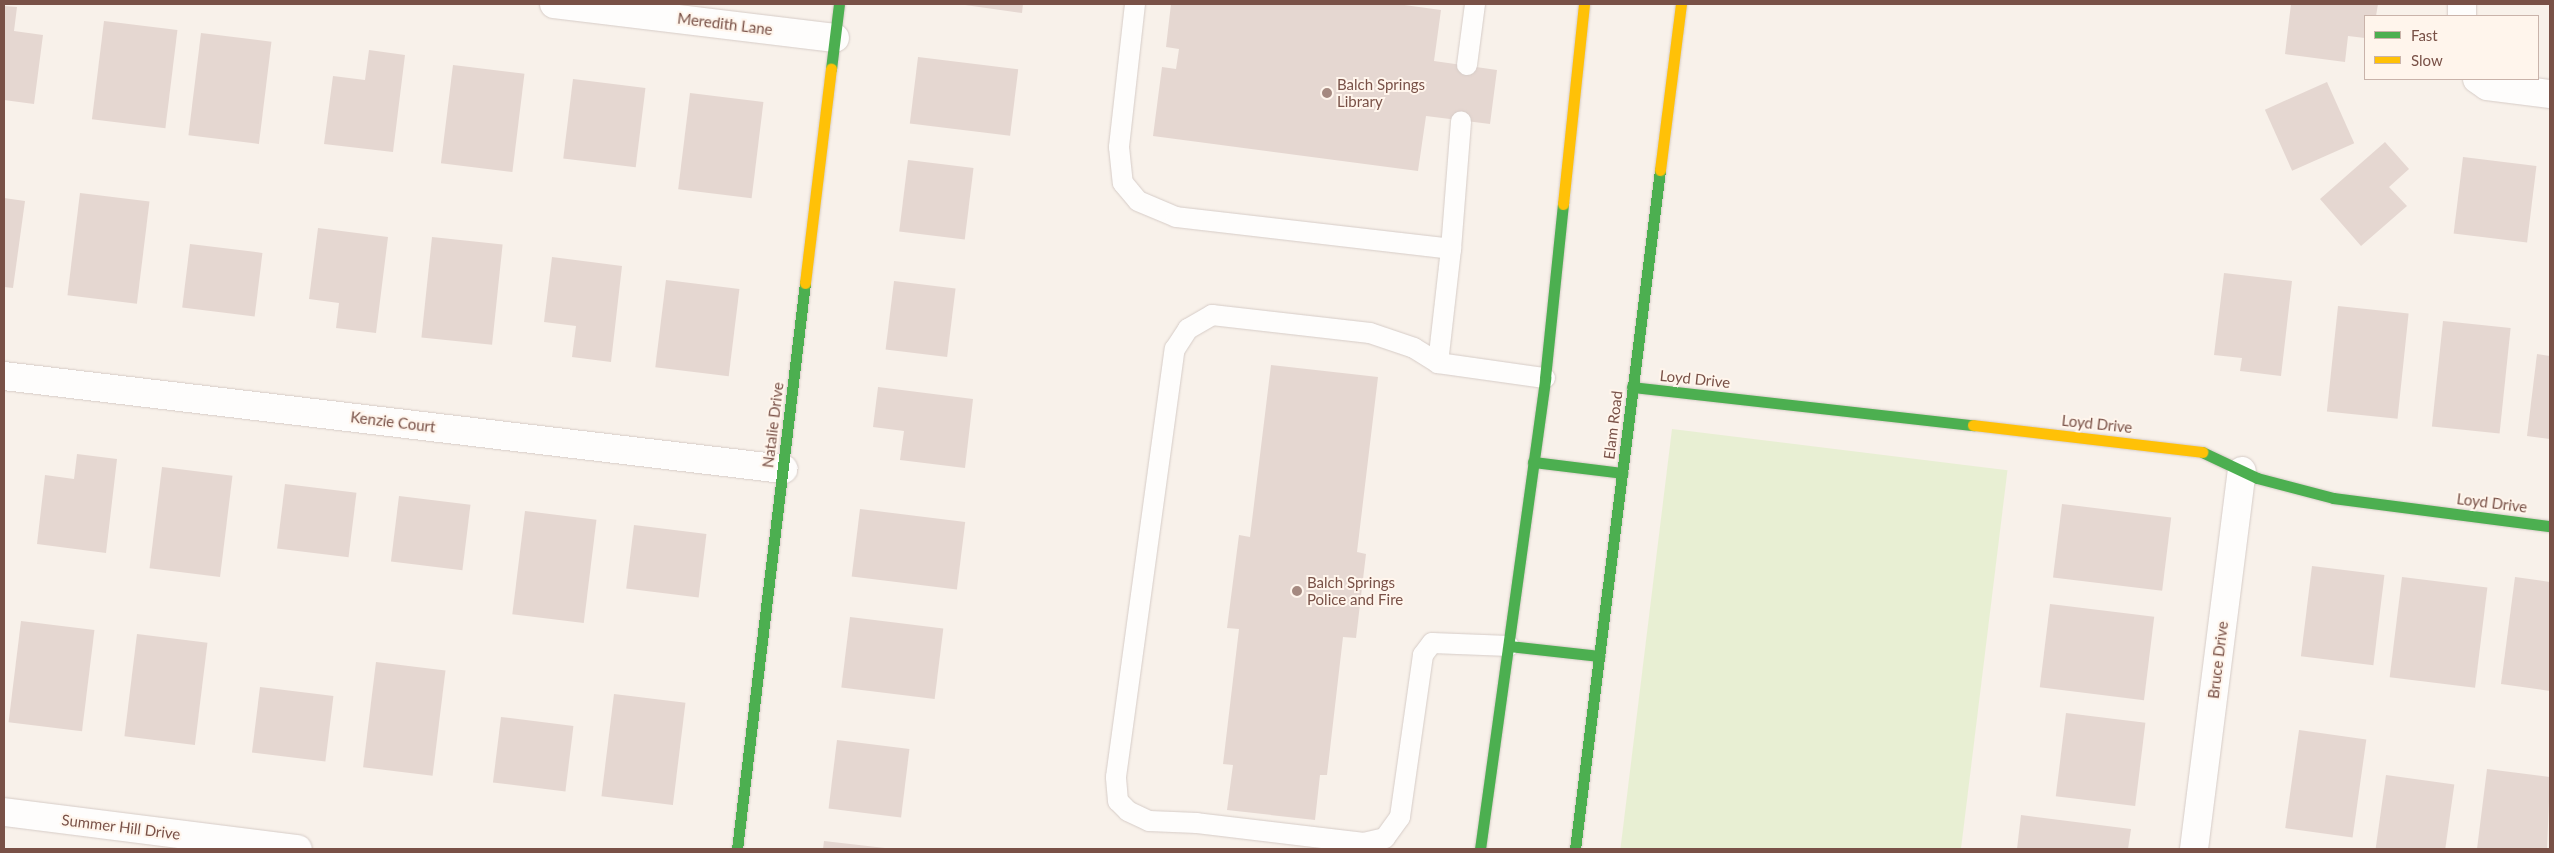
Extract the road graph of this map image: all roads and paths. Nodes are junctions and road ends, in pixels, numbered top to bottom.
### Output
1 (554, 4) edge
2 (840, 4) edge
3 (1134, 4) edge
4 (1474, 4) edge
5 (1584, 4) edge
6 (1681, 4) edge
7 (835, 38) junction
8 (1467, 65) dead end
9 (2478, 80) edge
10 (2550, 94) edge
11 (1461, 121) dead end
12 (1451, 249) junction
13 (1438, 363) junction
14 (4, 376) edge
15 (1545, 378) junction
16 (1632, 387) junction
17 (1533, 462) junction
18 (783, 469) junction
19 (2242, 471) junction
20 (1622, 473) junction
21 (2550, 526) edge
22 (1509, 646) junction
23 (1599, 656) junction
24 (4, 812) edge
25 (298, 849) edge
26 (737, 849) edge
27 (1480, 849) edge
28 (1575, 849) edge
29 (2194, 849) edge

1 - 7 street, Meredith Lane
2 - 7 main road, Natalie Drive
3 - 12 lane
4 - 8 lane
5 - 15 main road
6 - 16 main road, Elam Road
7 - 18 main road, Natalie Drive
9 - 10 street
11 - 12 lane
12 - 13 lane
13 - 15 lane
13 - 22 lane
14 - 18 street, Kenzie Court
15 - 17 main road
16 - 19 main road, Loyd Drive
16 - 20 main road, Elam Road
17 - 20 main road
17 - 22 main road
18 - 26 main road, Natalie Drive
19 - 21 main road, Loyd Drive
19 - 29 street, Bruce Drive
20 - 23 main road, Elam Road
22 - 23 main road
22 - 27 main road
23 - 28 main road, Elam Road
24 - 25 street, Summer Hill Drive

